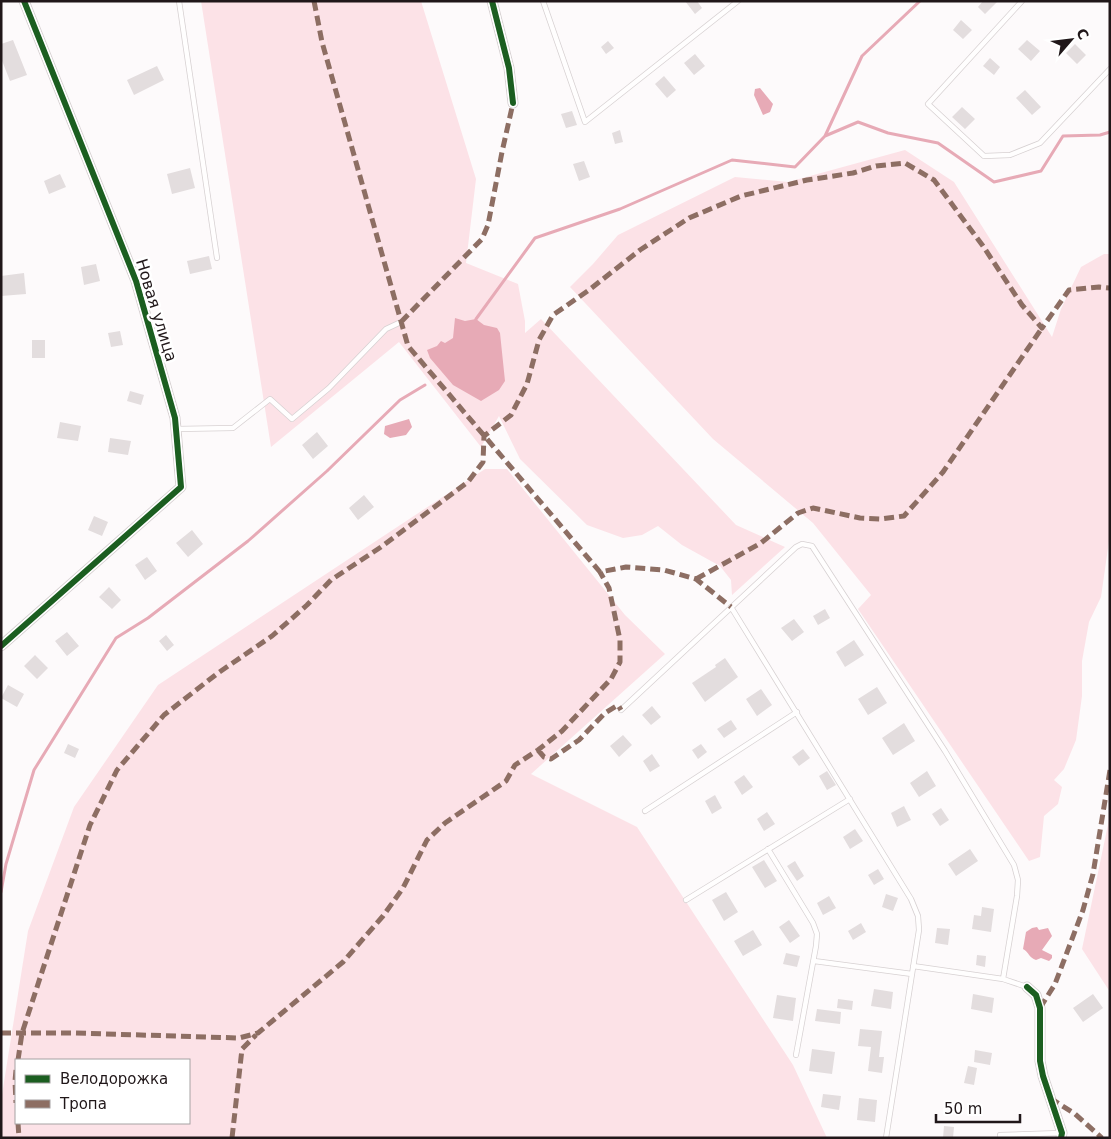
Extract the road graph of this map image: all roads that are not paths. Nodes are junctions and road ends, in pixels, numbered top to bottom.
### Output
1 (24, 1) edge
2 (179, 1) edge
3 (492, 1) edge
4 (543, 1) edge
5 (738, 1) edge
6 (1022, 1) edge
7 (1110, 69) edge
8 (514, 103) dead end
9 (217, 258) dead end
10 (401, 322) dead end
11 (176, 429) junction
12 (731, 607) junction
13 (1, 646) edge
14 (621, 710) dead end
15 (797, 712) junction
16 (850, 799) junction
17 (645, 811) dead end
18 (768, 849) junction
19 (686, 900) dead end
20 (814, 961) junction
21 (913, 966) junction
22 (912, 974) junction
23 (1003, 979) junction
24 (1027, 988) joint
25 (796, 1055) dead end
26 (1062, 1136) edge
27 (886, 1138) edge
28 (1000, 1138) edge

1 - 11 street, Новая улица
2 - 9 lane
3 - 8 street
4 - 5 lane
6 - 7 lane
10 - 11 lane
11 - 13 street, Новая улица
12 - 14 lane
12 - 15 lane
12 - 23 lane
15 - 16 lane
15 - 17 lane
16 - 18 lane
16 - 21 lane
18 - 19 lane
18 - 20 lane
20 - 22 lane
20 - 25 lane
21 - 22 lane
21 - 23 lane
22 - 27 lane
23 - 24 lane
24 - 26 street
26 - 28 lane

